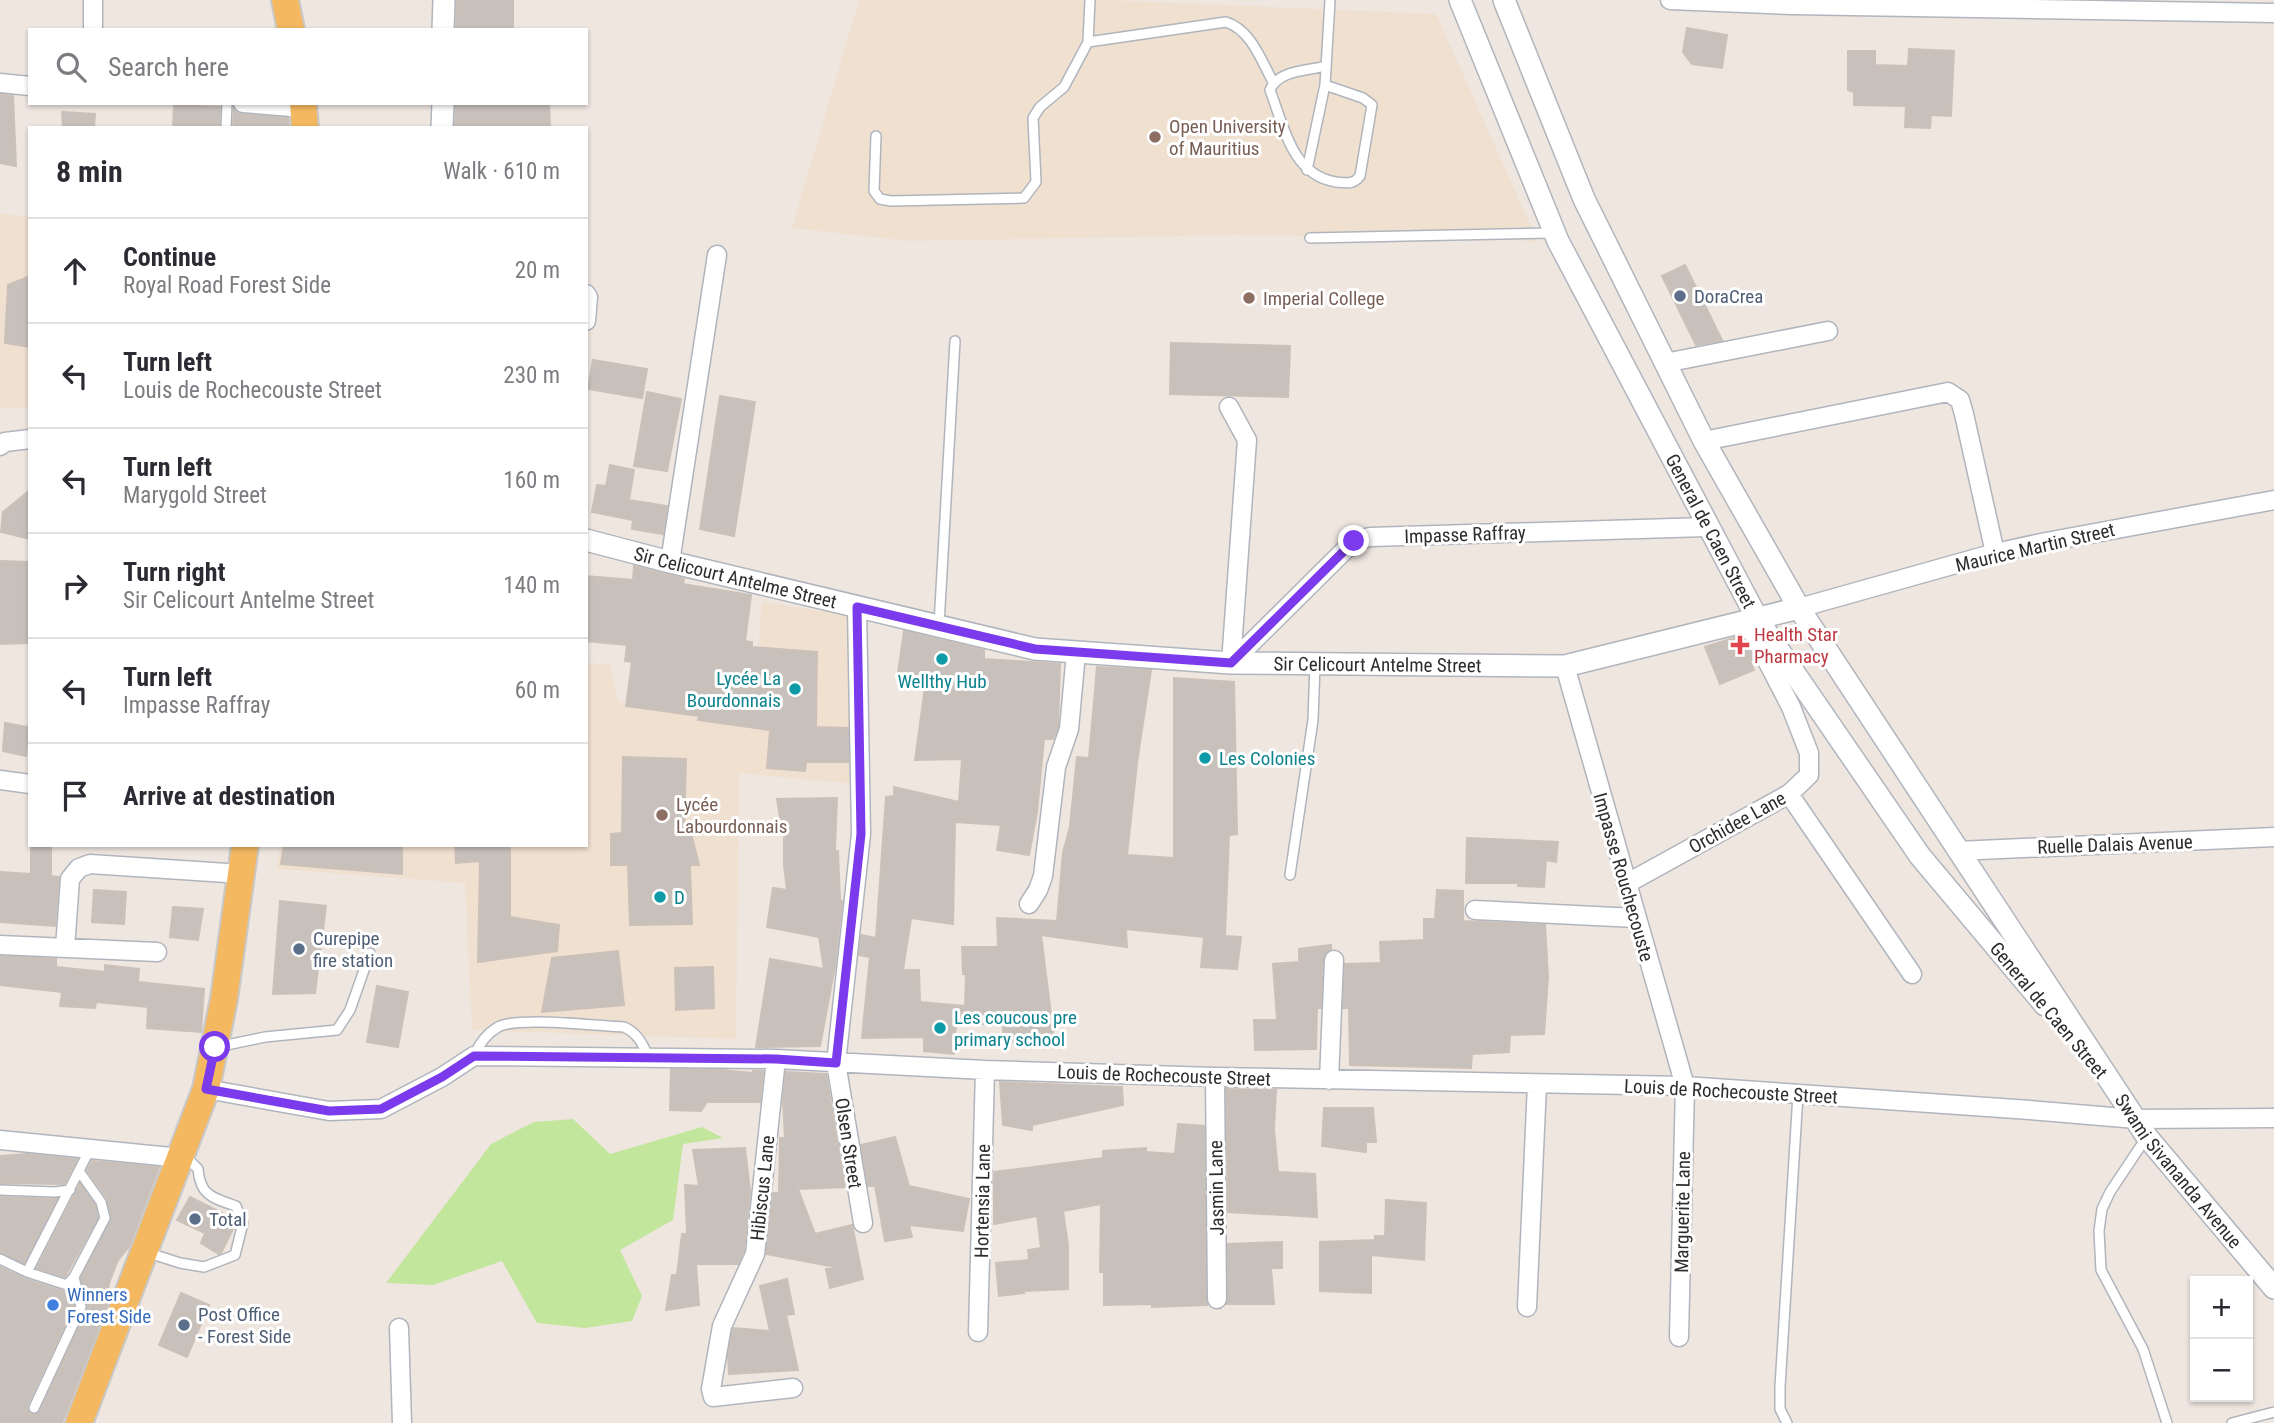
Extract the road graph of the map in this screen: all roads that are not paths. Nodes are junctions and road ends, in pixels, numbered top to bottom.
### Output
1 (93, 0) edge
2 (285, 0) edge
3 (444, 0) edge
4 (1090, 0) edge
5 (1330, 0) edge
6 (1460, 0) edge
7 (1504, 0) edge
8 (1670, 0) edge
9 (1792, 3) edge
10 (2163, 5) edge
11 (2274, 13) edge
12 (93, 28) edge
13 (291, 28) edge
14 (443, 28) edge
15 (1088, 42) junction
16 (1326, 66) junction
17 (1273, 82) junction
18 (0, 83) edge
19 (1325, 85) junction
20 (28, 86) edge
21 (227, 105) edge
22 (255, 105) edge
23 (443, 105) edge
24 (304, 113) edge
25 (226, 126) edge
26 (442, 126) edge
27 (876, 136) dead end
28 (1307, 170) junction
29 (1554, 233) junction
30 (1310, 238) dead end
31 (717, 255) dead end
32 (1828, 331) dead end
33 (956, 341) dead end
34 (1665, 363) junction
35 (1229, 407) dead end
36 (28, 439) edge
37 (1704, 441) junction
38 (3, 444) edge
39 (2274, 500) edge
40 (1706, 527) junction
41 (588, 541) edge
42 (1995, 553) junction
43 (670, 562) junction
44 (857, 607) junction
45 (1799, 608) junction
46 (1752, 621) junction
47 (939, 626) junction
48 (1076, 653) junction
49 (1231, 663) junction
50 (1315, 664) junction
51 (1565, 666) junction
52 (0, 780) edge
53 (28, 784) edge
54 (1789, 794) junction
55 (2274, 837) edge
56 (245, 847) edge
57 (1956, 851) junction
58 (242, 874) junction
59 (1290, 875) dead end
60 (1626, 884) junction
61 (1029, 904) dead end
62 (1475, 910) dead end
63 (1636, 918) junction
64 (0, 945) edge
65 (65, 948) junction
66 (157, 952) dead end
67 (370, 953) dead end
68 (1334, 960) dead end
69 (1912, 974) dead end
70 (215, 1047) junction
71 (474, 1056) junction
72 (649, 1058) junction
73 (776, 1059) junction
74 (836, 1063) junction
75 (985, 1070) junction
76 (1215, 1077) junction
77 (1329, 1080) junction
78 (1537, 1083) junction
79 (2111, 1085) junction
80 (1685, 1086) junction
81 (206, 1089) junction
82 (1798, 1094) junction
83 (2274, 1118) edge
84 (2142, 1128) junction
85 (0, 1140) edge
86 (90, 1149) junction
87 (182, 1156) junction
88 (79, 1171) junction
89 (69, 1190) junction
90 (1, 1193) edge
91 (863, 1223) dead end
92 (145, 1252) junction
93 (0, 1259) edge
94 (27, 1272) junction
95 (74, 1277) junction
96 (2274, 1288) edge
97 (1217, 1299) dead end
98 (1527, 1307) dead end
99 (398, 1328) dead end
100 (978, 1332) dead end
101 (1679, 1337) dead end
102 (793, 1388) dead end
103 (34, 1408) dead end
104 (2274, 1412) edge
105 (79, 1423) edge
106 (402, 1423) edge
107 (1787, 1423) edge
108 (2167, 1423) edge
109 (2232, 1423) edge

1 - 12 street
2 - 13 main road
3 - 14 street
4 - 15 lane
5 - 16 lane
6 - 29 street, General de Caen Street
7 - 34 street, General de Caen Street
8 - 9 street
9 - 10 street
10 - 11 street
15 - 17 lane
15 - 27 lane
16 - 17 lane
16 - 19 lane
17 - 28 lane
18 - 20 street
19 - 28 lane
19 - 28 lane
21 - 25 lane
22 - 24 street
23 - 26 street
29 - 30 lane
29 - 40 street, General de Caen Street
31 - 43 street
32 - 34 street
33 - 47 lane
34 - 37 street, General de Caen Street
35 - 49 street
36 - 38 street
37 - 42 street
37 - 45 street, General de Caen Street
39 - 42 street, Maurice Martin Street
40 - 46 street, General de Caen Street
40 - 49 street, Impasse Raffray
41 - 43 street, Sir Celicourt Antelme Street
42 - 45 street, Maurice Martin Street
43 - 44 street, Sir Celicourt Antelme Street
44 - 47 street, Sir Celicourt Antelme Street
44 - 74 street, Olsen Street
45 - 46 street, Sir Celicourt Antelme Street
45 - 57 street, General de Caen Street
46 - 51 street, Sir Celicourt Antelme Street
46 - 54 street, Orchidee Lane
46 - 79 street, General de Caen Street
47 - 48 street, Sir Celicourt Antelme Street
48 - 49 street, Sir Celicourt Antelme Street
48 - 61 street
49 - 50 street, Sir Celicourt Antelme Street
50 - 51 street, Sir Celicourt Antelme Street
50 - 59 lane
51 - 60 street, Impasse Rouchecouste
52 - 53 street
54 - 60 street, Orchidee Lane
54 - 69 street
55 - 57 street, Ruelle Dalais Avenue
56 - 58 main road
57 - 79 street, General de Caen Street
58 - 65 street
58 - 70 main road
60 - 63 street, Impasse Rouchecouste
62 - 63 street
63 - 80 street, Impasse Rouchecouste
64 - 65 street
65 - 66 street
67 - 70 lane
68 - 77 street
70 - 81 main road
71 - 72 street, Louis de Rochecouste Street
71 - 72 lane
71 - 81 street
72 - 73 street, Louis de Rochecouste Street
73 - 74 street, Louis de Rochecouste Street
73 - 102 street, Hibiscus Lane
74 - 75 street, Louis de Rochecouste Street
74 - 91 street, Olsen Street
75 - 76 street, Louis de Rochecouste Street
75 - 100 street, Hortensia Lane
76 - 77 street, Louis de Rochecouste Street
76 - 97 street, Jasmin Lane
77 - 78 street, Louis de Rochecouste Street
78 - 80 street, Louis de Rochecouste Street
78 - 98 street
79 - 84 street, Swami Sivananda Avenue
80 - 82 street, Louis de Rochecouste Street
80 - 101 street, Marguerite Lane
81 - 87 main road
82 - 84 street, Louis de Rochecouste Street
82 - 107 lane
83 - 84 street, Louis de Rochecouste Street
84 - 96 street, Swami Sivananda Avenue
84 - 108 lane
85 - 86 street
86 - 87 street
86 - 88 lane
87 - 92 main road
87 - 92 lane
88 - 89 lane
88 - 95 lane
89 - 90 lane
89 - 94 lane
92 - 105 main road
93 - 94 lane
94 - 95 lane
95 - 103 lane
99 - 106 street
104 - 109 lane

